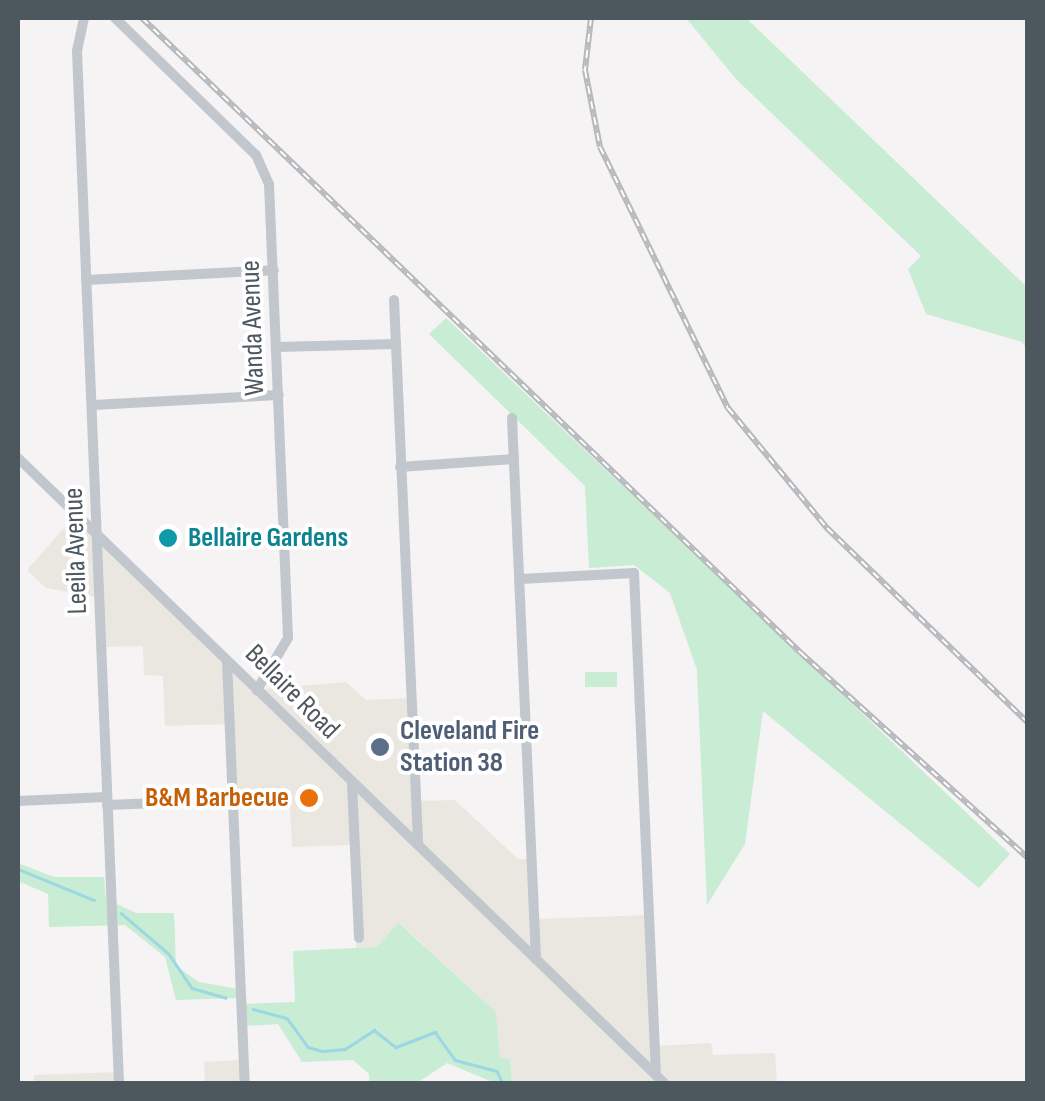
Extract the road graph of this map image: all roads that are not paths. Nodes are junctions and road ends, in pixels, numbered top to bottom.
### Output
1 (84, 18) edge
2 (115, 18) edge
3 (274, 270) junction
4 (86, 280) junction
5 (394, 300) dead end
6 (396, 344) junction
7 (276, 347) junction
8 (279, 395) junction
9 (93, 405) junction
10 (512, 418) dead end
11 (18, 458) edge
12 (514, 459) junction
13 (400, 467) junction
14 (98, 534) junction
15 (520, 580) junction
16 (227, 660) junction
17 (257, 690) junction
18 (352, 783) junction
19 (234, 800) junction
20 (18, 801) edge
21 (107, 801) junction
22 (418, 842) junction
23 (359, 938) dead end
24 (536, 959) junction
25 (656, 1074) junction
26 (119, 1084) edge
27 (244, 1084) edge
28 (665, 1084) edge

1 - 4 street, Leeila Avenue
2 - 3 street, Wanda Avenue
3 - 4 street
3 - 7 street, Wanda Avenue
4 - 9 street, Leeila Avenue
5 - 6 street
6 - 7 street
6 - 13 street
7 - 8 street, Wanda Avenue
8 - 9 street
8 - 17 street, Wanda Avenue
9 - 14 street, Leeila Avenue
10 - 12 street
11 - 14 street, Bellaire Road
12 - 13 street
12 - 15 street
13 - 22 street
14 - 16 street, Bellaire Road
14 - 21 street, Leeila Avenue
15 - 24 street
15 - 25 street
16 - 17 street, Bellaire Road
16 - 19 street
17 - 18 street, Bellaire Road
18 - 22 street, Bellaire Road
18 - 23 street
19 - 21 street
19 - 27 street
20 - 21 street
21 - 26 street, Leeila Avenue
22 - 24 street, Bellaire Road
24 - 25 street, Bellaire Road
25 - 28 street, Bellaire Road

